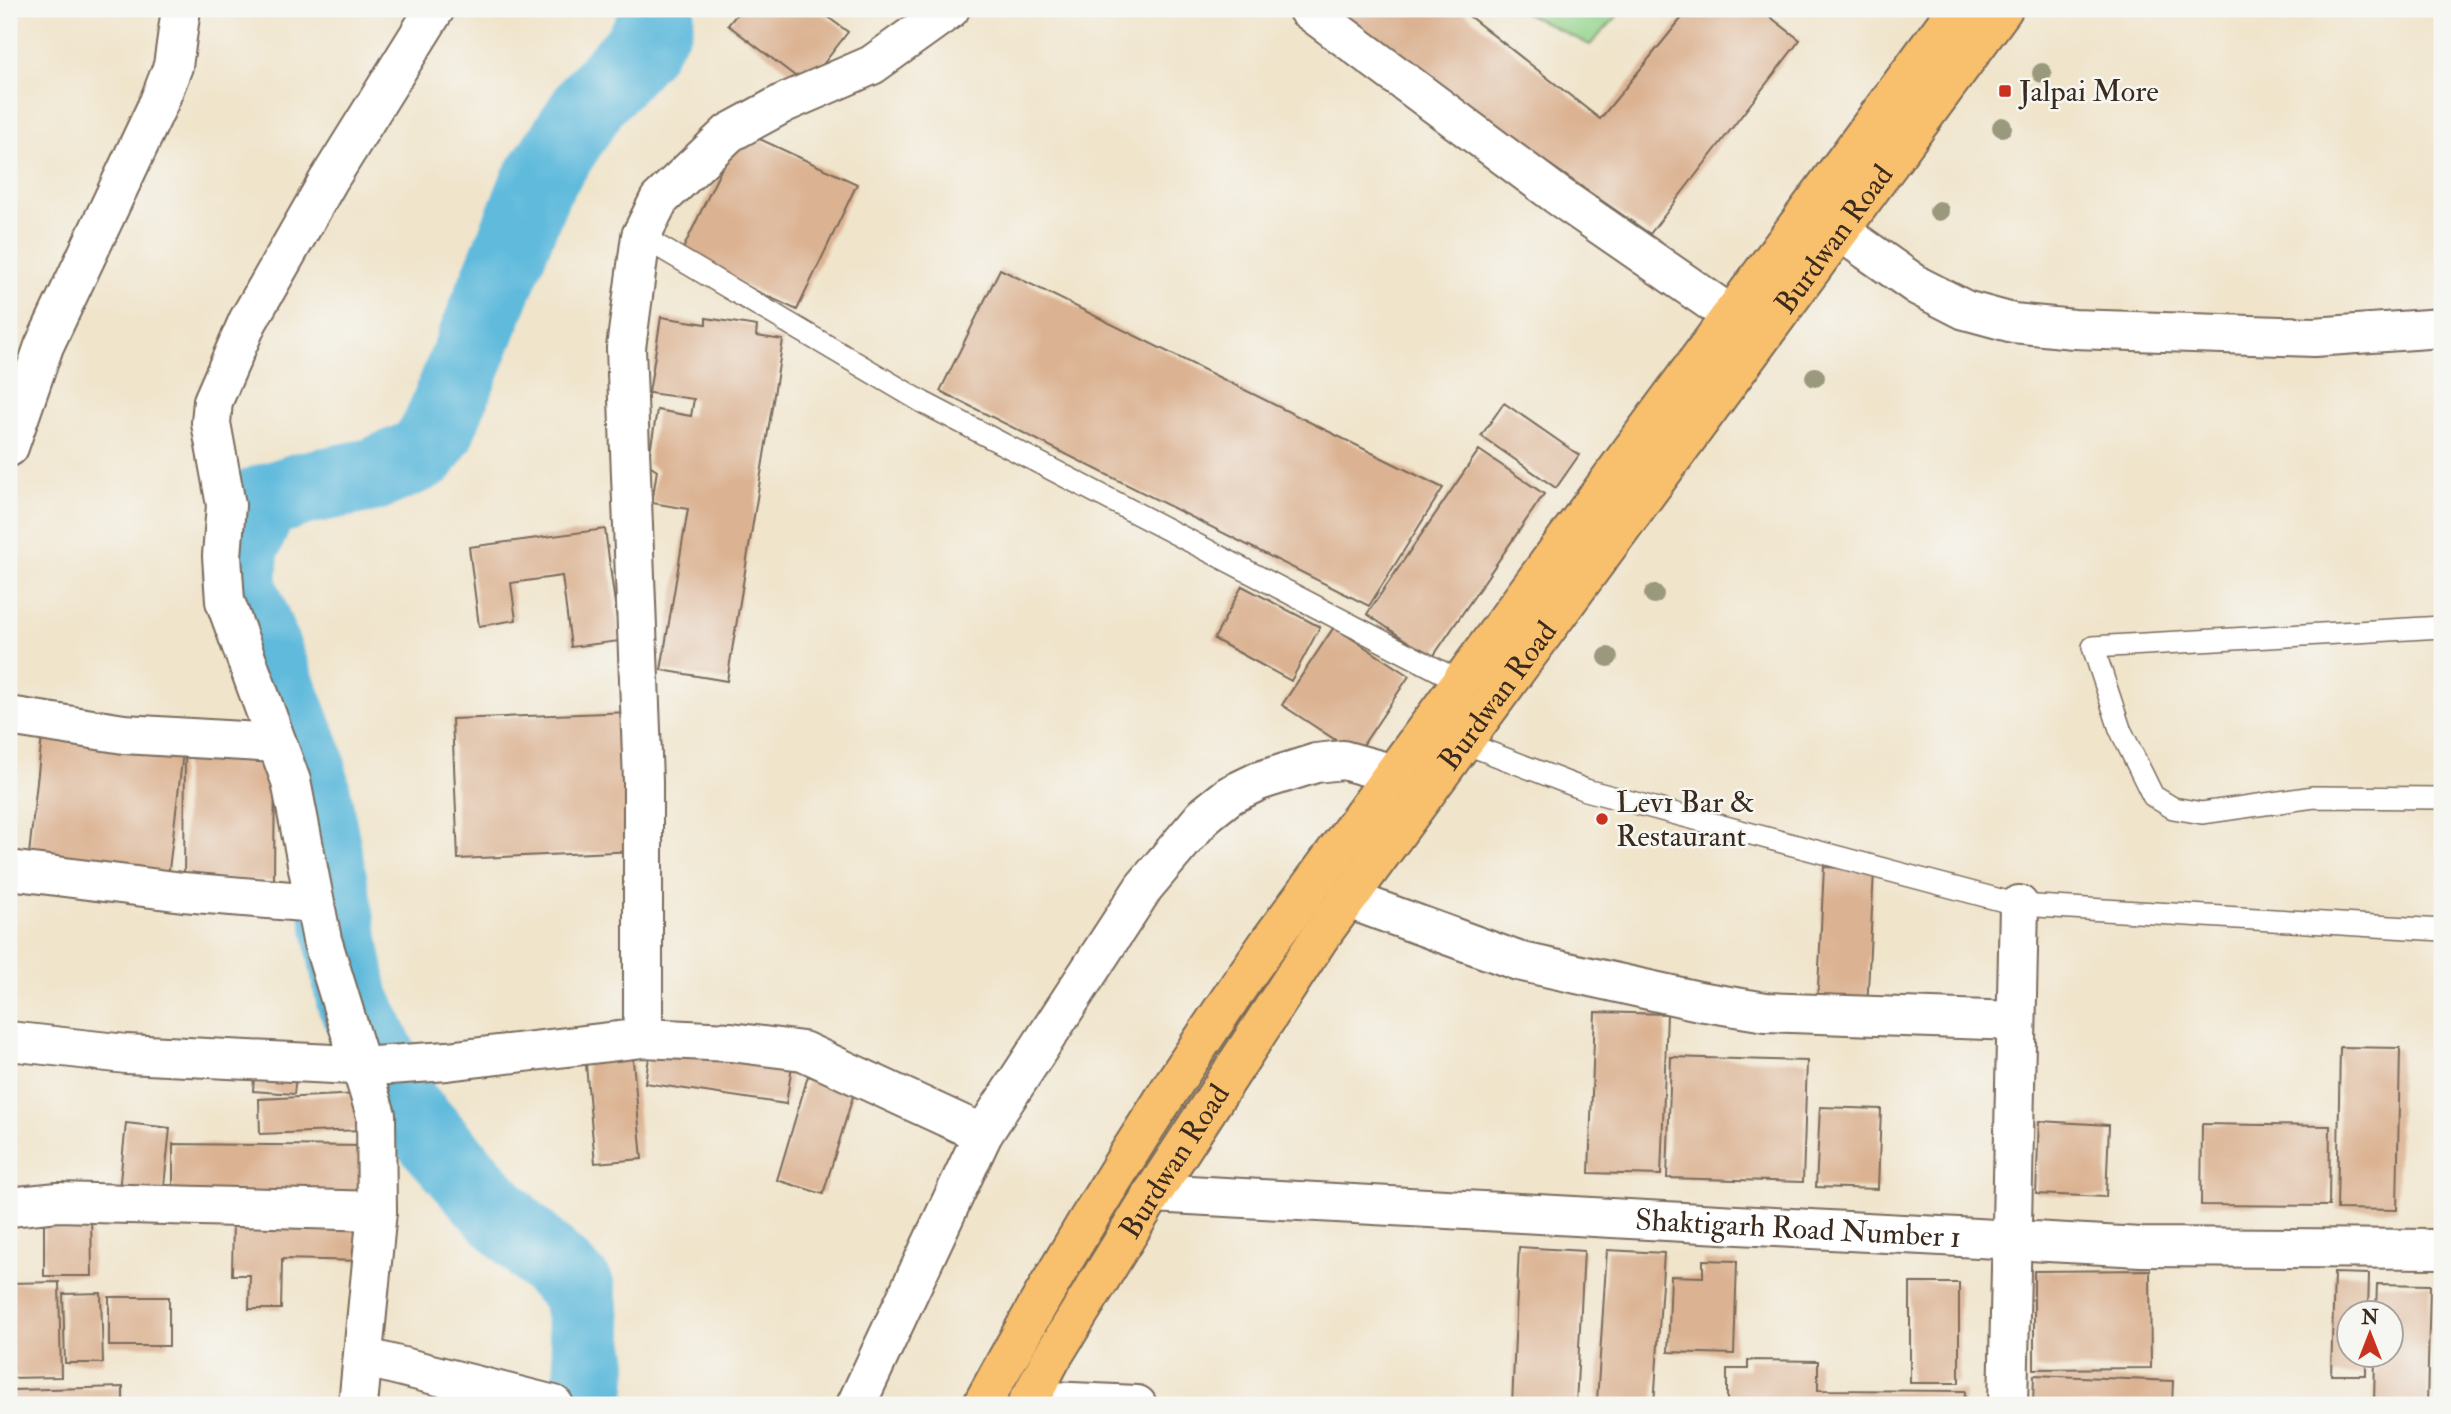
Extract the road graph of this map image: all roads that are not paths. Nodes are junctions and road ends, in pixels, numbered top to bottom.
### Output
1 (181, 9) edge
2 (435, 9) edge
3 (950, 9) edge
4 (1307, 9) edge
5 (1957, 9) edge
6 (2003, 9) edge
7 (1916, 98) junction
8 (1826, 221) junction
9 (641, 236) junction
10 (1732, 317) junction
11 (2442, 328) edge
12 (9, 447) edge
13 (2442, 627) edge
14 (1461, 682) junction
15 (9, 716) edge
16 (1462, 741) junction
17 (277, 743) junction
18 (1394, 774) junction
19 (2442, 797) edge
20 (9, 870) edge
21 (1348, 899) junction
22 (315, 902) junction
23 (2019, 905) junction
24 (2442, 930) edge
25 (2016, 1021) junction
26 (643, 1038) junction
27 (9, 1041) edge
28 (378, 1065) junction
29 (984, 1134) junction
30 (1153, 1193) junction
31 (9, 1207) edge
32 (377, 1211) junction
33 (2011, 1240) junction
34 (2442, 1249) edge
35 (363, 1357) junction
36 (1028, 1403) edge
37 (358, 1405) edge
38 (554, 1405) edge
39 (856, 1405) edge
40 (982, 1405) edge
41 (1136, 1405) edge
42 (2008, 1405) edge

1 - 12 street
2 - 17 street
3 - 9 street
4 - 10 street
5 - 7 main road, Burdwan Road
6 - 7 main road, Burdwan Road
7 - 8 main road, Burdwan Road
8 - 10 main road, Burdwan Road
8 - 11 street
8 - 16 main road, Burdwan Road
9 - 14 lane
9 - 26 street
10 - 14 main road, Burdwan Road
13 - 19 lane
14 - 18 main road, Burdwan Road
15 - 17 street
16 - 21 main road, Burdwan Road
16 - 23 lane
17 - 22 street
18 - 29 street
18 - 40 main road, Burdwan Road
20 - 22 street
21 - 25 street
21 - 30 main road, Burdwan Road
22 - 28 street
23 - 24 lane
23 - 25 street
25 - 33 street
26 - 28 street
26 - 29 street
27 - 28 street
28 - 32 street
29 - 39 street
30 - 33 street, Shaktigarh Road Number 1
30 - 36 main road, Burdwan Road
31 - 32 street
32 - 35 street
33 - 34 street, Shaktigarh Road Number 1
33 - 42 street
35 - 37 street
35 - 38 street
36 - 41 street

